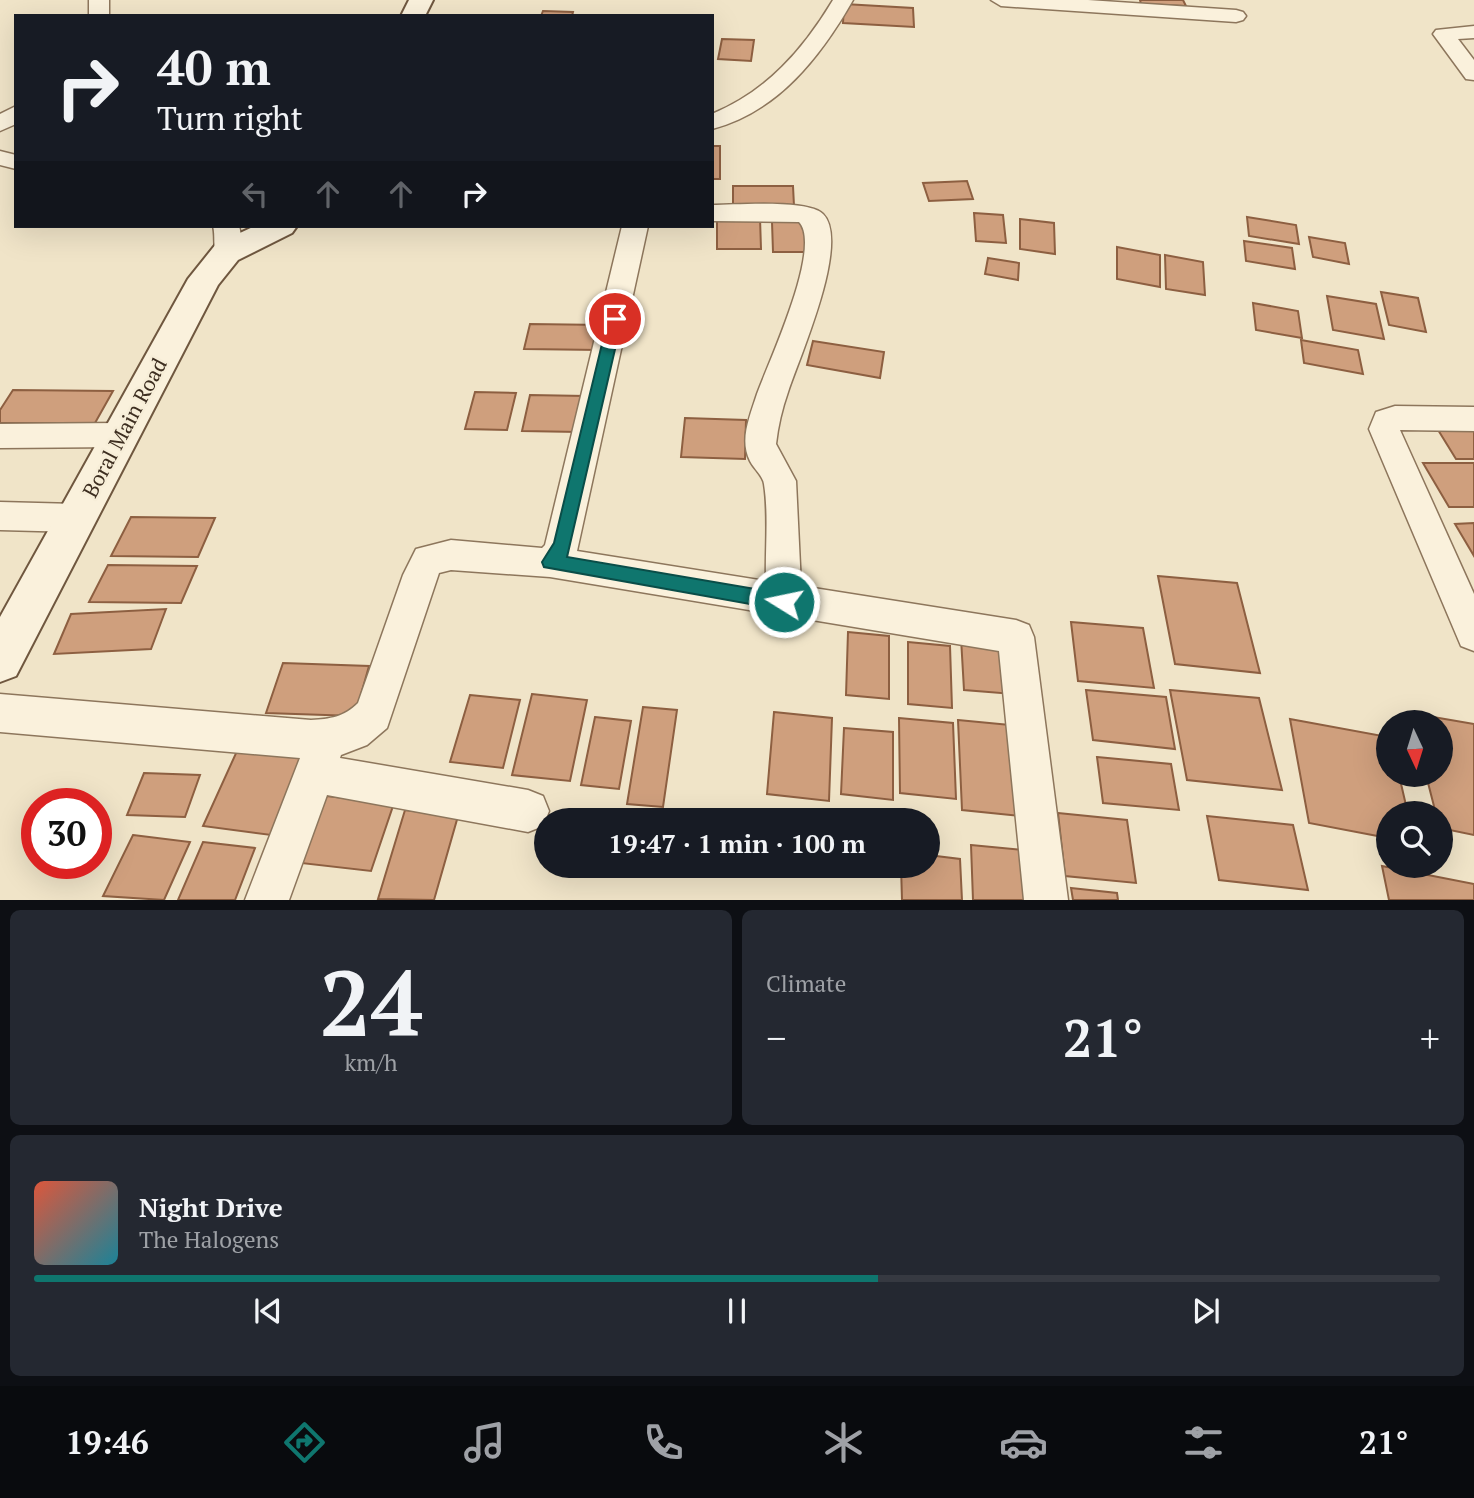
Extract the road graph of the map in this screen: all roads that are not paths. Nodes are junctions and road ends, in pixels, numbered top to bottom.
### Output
1 (843, 0) edge
2 (1001, 0) edge
3 (1236, 16) dead end
4 (1474, 32) edge
5 (1474, 74) edge
6 (714, 121) edge
7 (714, 213) edge
8 (273, 228) edge
9 (635, 228) edge
10 (226, 239) edge
11 (1474, 419) edge
12 (121, 435) junction
13 (0, 436) edge
14 (0, 516) edge
15 (76, 518) junction
16 (550, 562) junction
17 (784, 602) junction
18 (14, 607) edge
19 (1474, 634) edge
20 (0, 661) edge
21 (0, 713) edge
22 (321, 756) junction
23 (528, 811) dead end
24 (267, 900) edge
25 (1046, 900) edge

1 - 6 street
2 - 3 street
4 - 5 street
7 - 17 street
8 - 10 main road, Boral Main Road
9 - 16 street
10 - 12 main road, Boral Main Road
11 - 19 street
12 - 13 street
12 - 15 main road, Boral Main Road
14 - 15 street
15 - 18 main road, Boral Main Road
16 - 17 street
16 - 22 street
17 - 25 street
18 - 20 main road, Boral Main Road
21 - 22 street
22 - 23 street
22 - 24 street

